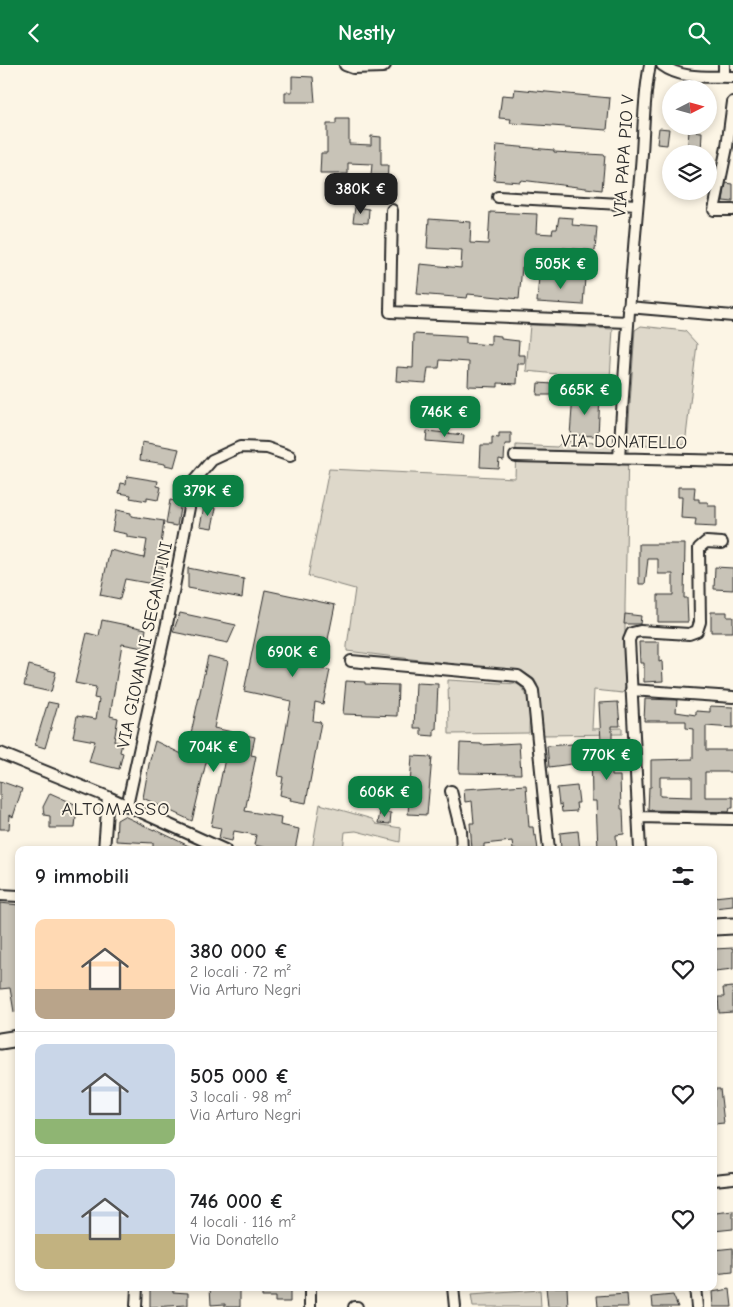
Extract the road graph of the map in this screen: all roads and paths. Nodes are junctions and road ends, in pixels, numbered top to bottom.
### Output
1 (345, 65) edge
2 (385, 65) edge
3 (650, 65) edge
4 (662, 65) edge
5 (724, 65) edge
6 (729, 77) edge
7 (733, 102) edge
8 (498, 197) dead end
9 (637, 205) junction
10 (392, 210) dead end
11 (733, 210) edge
12 (628, 307) junction
13 (733, 316) edge
14 (628, 322) junction
15 (290, 456) dead end
16 (515, 456) dead end
17 (619, 459) junction
18 (733, 461) edge
19 (722, 543) dead end
20 (351, 661) dead end
21 (631, 690) junction
22 (733, 697) edge
23 (0, 753) edge
24 (451, 791) dead end
25 (108, 797) junction
26 (127, 805) junction
27 (638, 817) junction
28 (733, 819) edge
29 (104, 846) edge
30 (216, 846) edge
31 (462, 846) edge
32 (549, 846) edge
33 (640, 846) edge
34 (0, 895) edge
35 (15, 896) edge
36 (733, 926) edge
37 (717, 927) edge
38 (15, 1038) edge
39 (0, 1041) edge
40 (733, 1178) edge
41 (717, 1180) edge
42 (137, 1291) edge
43 (310, 1291) edge
44 (453, 1291) edge
45 (695, 1291) edge
46 (136, 1307) edge
47 (310, 1307) edge
48 (455, 1307) edge
49 (697, 1307) edge

1 - 2 street
3 - 9 street, VIA PAPA PIO V
4 - 6 street
5 - 6 street
7 - 11 street
8 - 9 street
9 - 12 street, VIA PAPA PIO V
10 - 14 street
12 - 13 street
12 - 14 street, VIA PAPA PIO V
14 - 17 street, VIA PAPA PIO V
15 - 26 street, VIA GIOVANNI SEGANTINI
16 - 17 street, VIA DONATELLO
17 - 18 street, VIA DONATELLO
19 - 21 street
20 - 32 street
21 - 22 street
21 - 27 street
23 - 25 street
24 - 31 street
25 - 26 street
25 - 29 street
26 - 30 street
27 - 28 street
27 - 33 street
34 - 35 street
36 - 37 main road
38 - 39 main road
40 - 41 street
42 - 46 street
43 - 47 street
44 - 48 street
45 - 49 street

